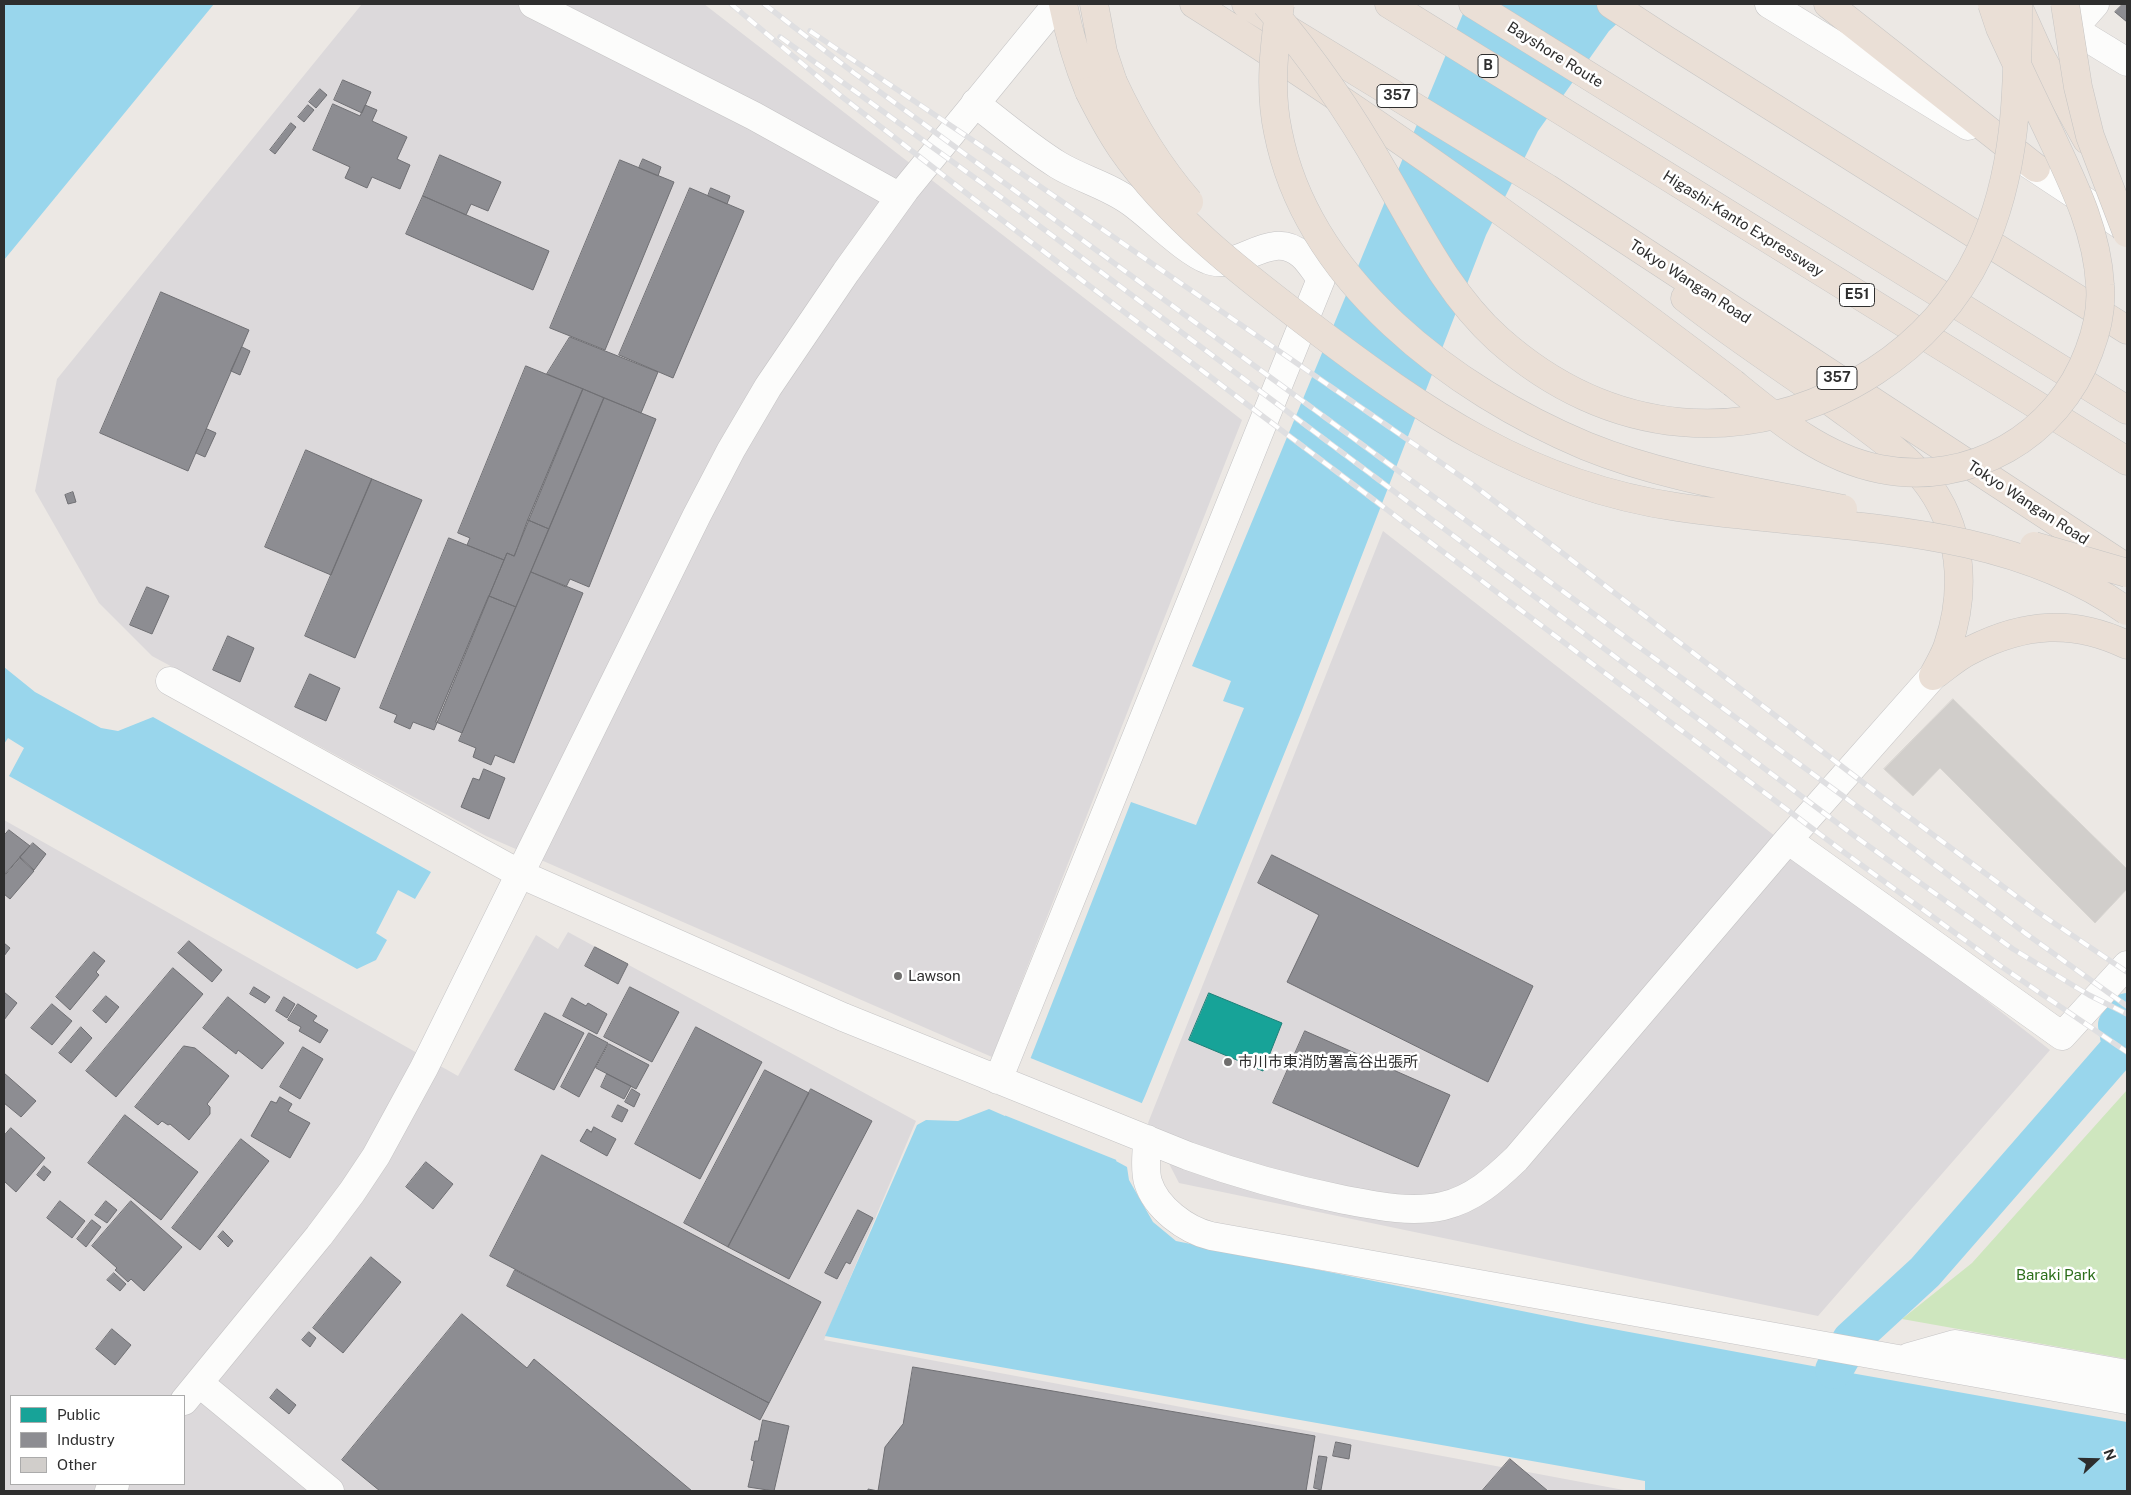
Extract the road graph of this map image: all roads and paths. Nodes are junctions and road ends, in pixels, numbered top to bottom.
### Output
1 (533, 4) edge
2 (1057, 4) edge
3 (1063, 4) edge
4 (1094, 4) edge
5 (1194, 4) edge
6 (1246, 4) edge
7 (1266, 4) edge
8 (1280, 4) edge
9 (1389, 4) edge
10 (1473, 4) edge
11 (1612, 4) edge
12 (1770, 4) edge
13 (1828, 4) edge
14 (1992, 4) edge
15 (2017, 4) edge
16 (2065, 4) edge
17 (2095, 4) edge
18 (2127, 62) edge
19 (975, 103) junction
20 (1588, 128) joint
21 (2036, 168) junction
22 (1547, 188) junction
23 (900, 197) junction
24 (2127, 208) edge
25 (2127, 229) edge
26 (2127, 233) edge
27 (2127, 330) edge
28 (1376, 373) junction
29 (2127, 410) edge
30 (2127, 461) edge
31 (2127, 568) edge
32 (2127, 573) edge
33 (2127, 610) edge
34 (2127, 646) edge
35 (1933, 676) junction
36 (170, 681) dead end
37 (1788, 840) junction
38 (520, 874) junction
39 (2127, 965) edge
40 (1006, 1084) junction
41 (1139, 1136) junction
42 (1902, 1359) junction
43 (2127, 1374) edge
44 (191, 1392) edge
45 (2127, 1400) edge
46 (330, 1491) edge

1 - 23 street
2 - 19 street
3 - 28 highway, bridge
4 - 28 highway, bridge
5 - 14 highway, bridge
6 - 22 highway, Tokyo Wangan Road / 357, bridge
7 - 15 highway, bridge
8 - 32 highway, bridge
9 - 20 highway, B
10 - 29 highway, Bayshore Route, bridge
11 - 27 highway
12 - 21 street
13 - 21 highway
15 - 24 highway, bridge
16 - 26 highway, bridge
17 - 18 street
19 - 23 street
19 - 40 street
20 - 30 highway, Higashi-Kanto Expressway / E51, bridge
21 - 25 street
22 - 31 highway, Tokyo Wangan Road / 357
22 - 35 highway
23 - 38 street
28 - 33 highway, bridge
34 - 35 highway
35 - 37 street
36 - 38 street
37 - 39 street
37 - 41 street
38 - 40 street
38 - 44 street
40 - 41 street
41 - 42 street
42 - 43 street
42 - 45 street
44 - 46 street

